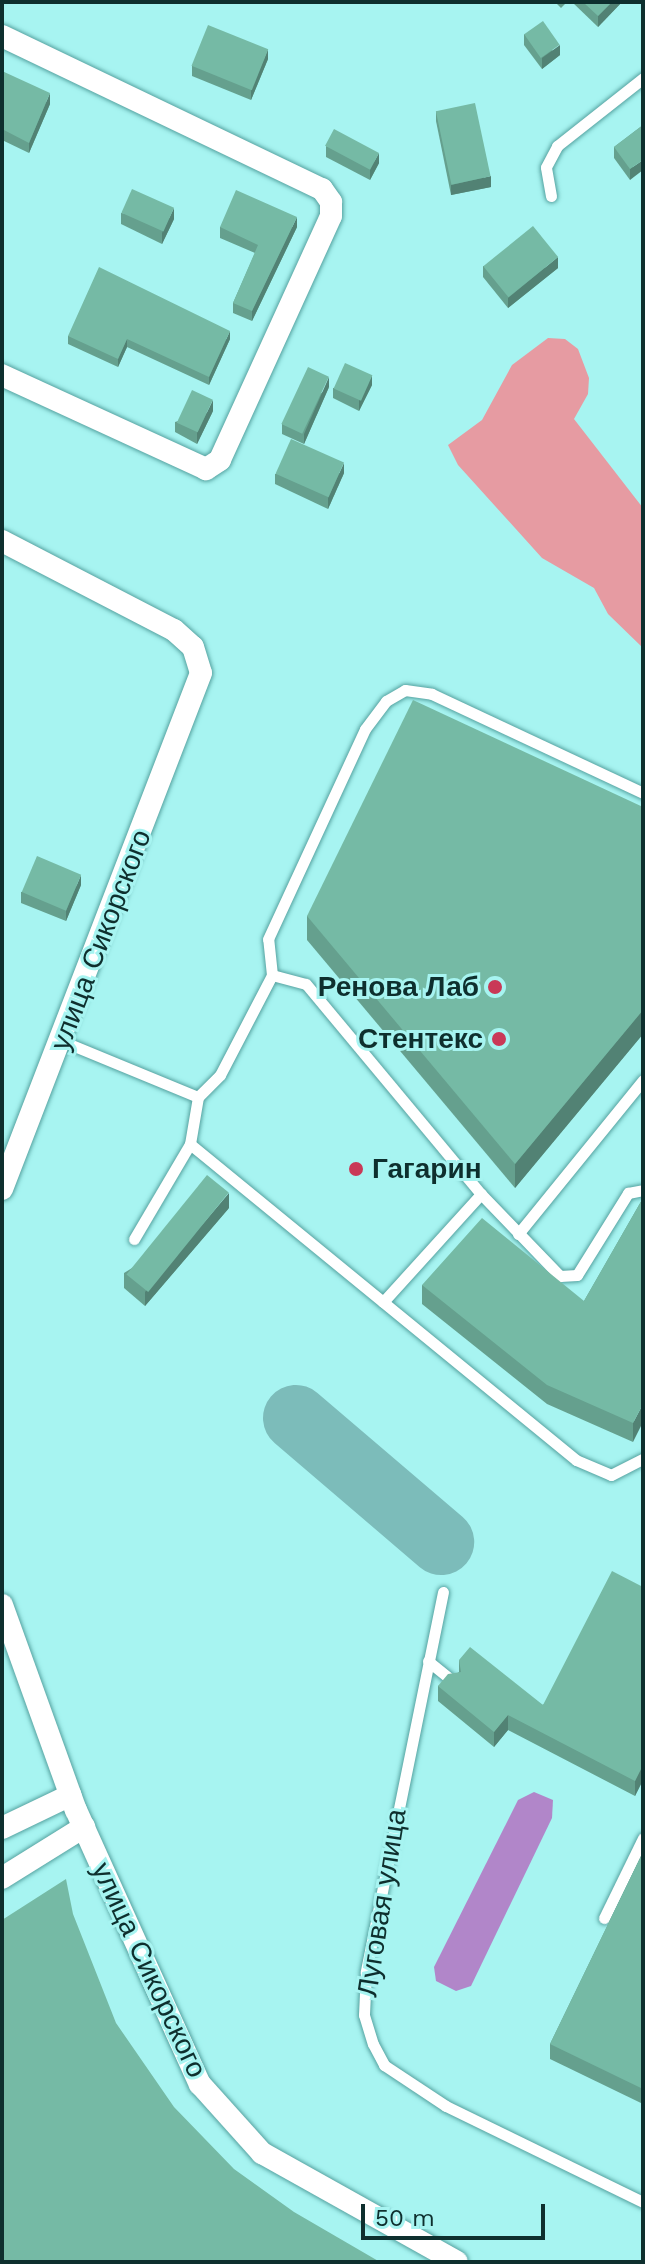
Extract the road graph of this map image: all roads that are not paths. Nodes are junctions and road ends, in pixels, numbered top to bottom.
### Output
1 (2, 36) edge
2 (643, 78) edge
3 (551, 196) dead end
4 (2, 375) edge
5 (2, 541) edge
6 (643, 793) edge
7 (272, 975) junction
8 (62, 1041) junction
9 (643, 1080) edge
10 (198, 1097) junction
11 (190, 1144) junction
12 (2, 1189) edge
13 (643, 1190) edge
14 (481, 1194) junction
15 (518, 1234) junction
16 (134, 1239) dead end
17 (383, 1302) junction
18 (643, 1459) edge
19 (443, 1592) dead end
20 (2, 1605) edge
21 (428, 1661) junction
22 (454, 1682) edge
23 (71, 1795) junction
24 (84, 1827) junction
25 (2, 1828) edge
26 (643, 1838) edge
27 (2, 1878) edge
28 (604, 1918) dead end
29 (643, 2202) edge
30 (457, 2262) edge

1 - 4 street
2 - 3 lane
5 - 8 street, улица Сикорского
6 - 7 lane
7 - 10 lane
7 - 14 lane
8 - 10 lane
8 - 12 street, улица Сикорского
9 - 15 lane
10 - 11 lane
11 - 16 lane
11 - 17 lane
13 - 15 lane
14 - 15 lane
14 - 17 lane
17 - 18 lane
19 - 21 lane, Луговая улица
20 - 23 street, улица Сикорского
21 - 22 lane
21 - 29 lane, Луговая улица
23 - 24 street, улица Сикорского
23 - 25 street
24 - 27 street
24 - 30 street, улица Сикорского
26 - 28 lane

